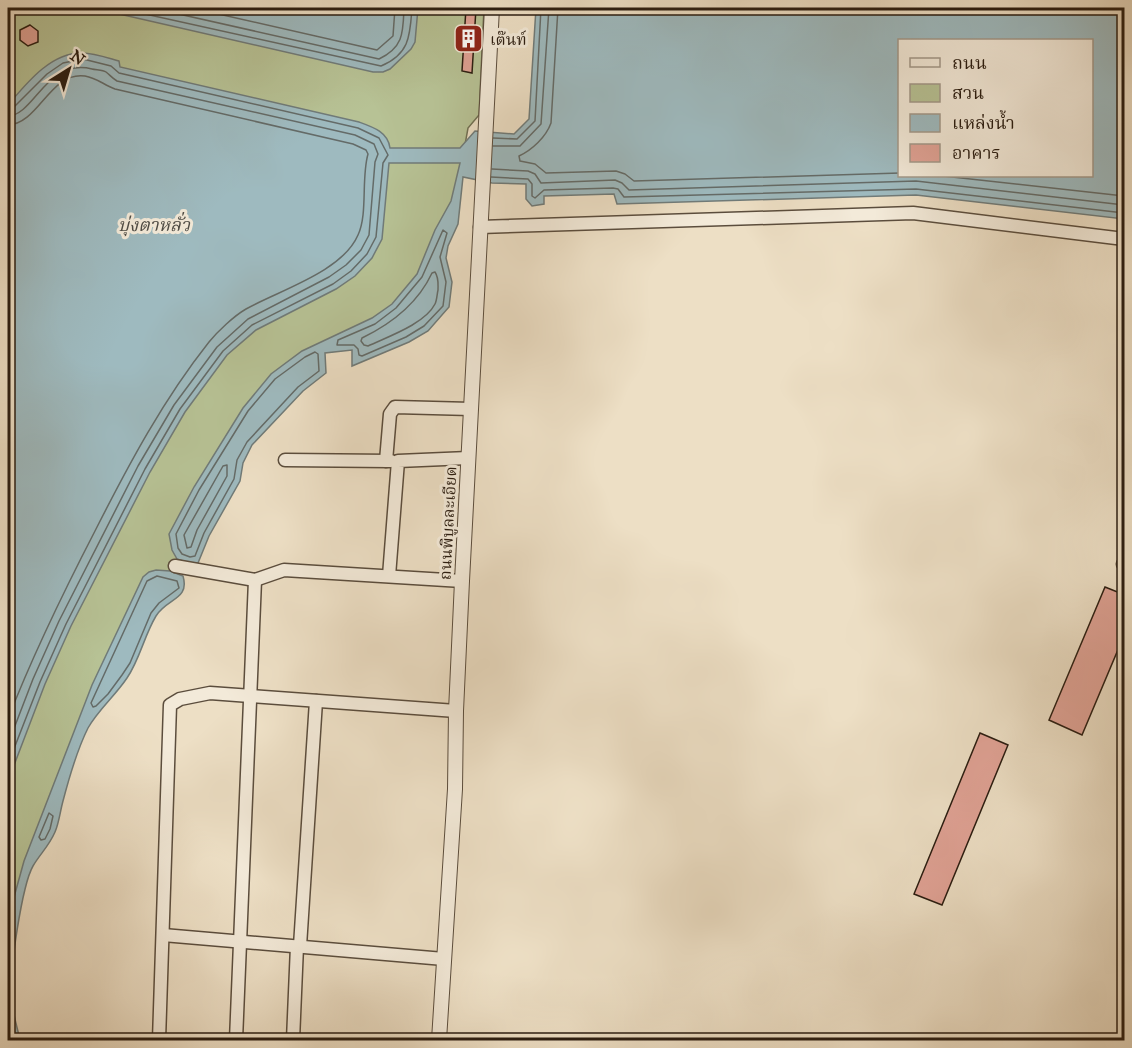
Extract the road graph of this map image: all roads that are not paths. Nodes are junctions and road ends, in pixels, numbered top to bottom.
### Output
1 (492, 8) edge
2 (480, 226) junction
3 (1125, 239) edge
4 (471, 409) junction
5 (468, 458) junction
6 (285, 460) dead end
7 (392, 460) junction
8 (175, 566) dead end
9 (389, 576) junction
10 (255, 580) junction
11 (462, 581) junction
12 (250, 697) junction
13 (316, 701) junction
14 (456, 711) junction
15 (163, 935) junction
16 (240, 941) junction
17 (299, 946) junction
18 (444, 959) junction
19 (159, 1041) edge
20 (236, 1041) edge
21 (293, 1041) edge
22 (439, 1041) edge

1 - 2 street, ถนนพิบูลละเอียด
2 - 3 street
2 - 4 street, ถนนพิบูลละเอียด
4 - 5 street, ถนนพิบูลละเอียด
4 - 7 street
5 - 7 street
5 - 11 street, ถนนพิบูลละเอียด
6 - 7 street
7 - 9 street
8 - 10 street
9 - 10 street
9 - 11 street
10 - 12 street
11 - 14 street, ถนนพิบูลละเอียด
12 - 13 street
12 - 15 street
12 - 16 street
13 - 14 street
13 - 17 street
14 - 18 street, ถนนพิบูลละเอียด
15 - 16 street
15 - 19 street
16 - 17 street
16 - 20 street
17 - 18 street
17 - 21 street
18 - 22 street, ถนนพิบูลละเอียด

